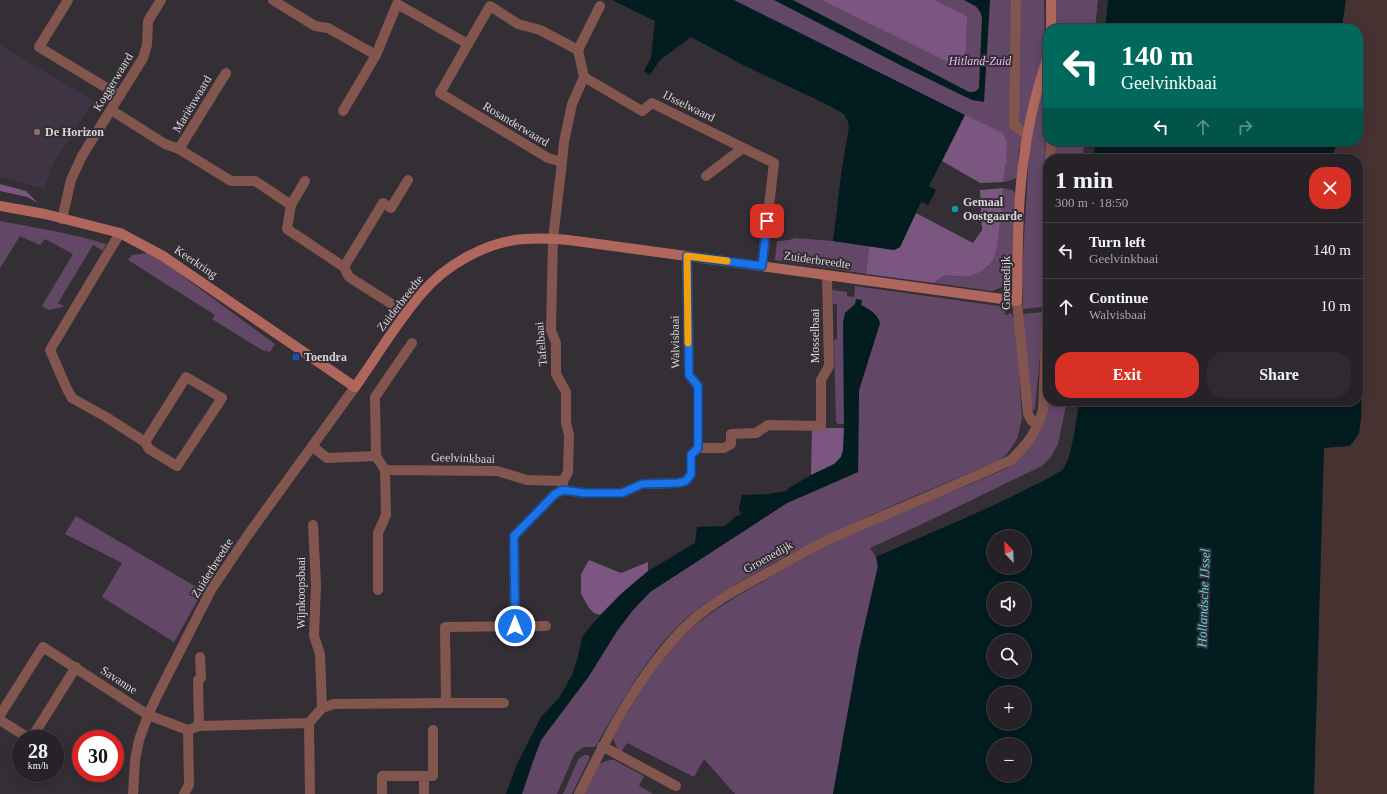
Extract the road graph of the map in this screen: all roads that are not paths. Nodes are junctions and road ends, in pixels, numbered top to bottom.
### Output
1 (68, 0) edge
2 (161, 0) edge
3 (273, 0) edge
4 (1016, 0) edge
5 (1051, 0) edge
6 (398, 2) edge
7 (600, 6) dead end
8 (1051, 24) edge
9 (468, 44) junction
10 (578, 50) junction
11 (376, 55) junction
12 (226, 73) dead end
13 (1043, 76) edge
14 (584, 77) junction
15 (120, 96) junction
16 (111, 110) junction
17 (343, 111) dead end
18 (1028, 136) junction
19 (743, 148) junction
20 (180, 149) junction
21 (562, 162) junction
22 (706, 176) dead end
23 (408, 180) dead end
24 (305, 181) dead end
25 (291, 205) junction
26 (0, 206) edge
27 (62, 219) junction
28 (120, 233) junction
29 (553, 239) junction
30 (687, 256) junction
31 (762, 266) junction
32 (344, 267) junction
33 (827, 275) junction
34 (1018, 301) junction
35 (406, 313) junction
36 (412, 343) dead end
37 (355, 387) junction
38 (1043, 406) edge
39 (1038, 424) junction
40 (145, 442) junction
41 (312, 446) junction
42 (698, 448) junction
43 (376, 456) junction
44 (385, 470) junction
45 (563, 486) junction
46 (313, 525) dead end
47 (378, 590) dead end
48 (515, 626) junction
49 (546, 626) dead end
50 (200, 658) dead end
51 (76, 667) junction
52 (446, 703) junction
53 (504, 703) dead end
54 (322, 708) junction
55 (0, 715) edge
56 (148, 715) junction
57 (0, 720) edge
58 (309, 723) junction
59 (200, 726) junction
60 (16, 730) edge
61 (36, 730) edge
62 (188, 730) junction
63 (433, 730) dead end
64 (602, 746) junction
65 (424, 776) junction
66 (676, 786) dead end
67 (133, 794) edge
68 (184, 794) edge
69 (310, 794) edge
70 (382, 794) edge
71 (424, 794) edge
72 (579, 794) edge

1 - 15 street
2 - 15 street, Koggerwaard
3 - 11 street
4 - 18 street
5 - 8 street
6 - 9 street
6 - 11 street
7 - 10 street
9 - 10 street, Rosanderwaard
9 - 21 street, Rosanderwaard
10 - 14 street
11 - 17 street
12 - 20 street, Mariënwaard
13 - 18 street, Groenedijk
14 - 19 street, IJsselwaard
14 - 21 street
15 - 16 street, Koggerwaard
16 - 20 street, Mariënwaard
16 - 27 street, Koggerwaard
18 - 34 street, Groenedijk
19 - 22 street
19 - 31 street, IJsselwaard
20 - 25 street, Mariënwaard
21 - 29 street
23 - 32 street
24 - 25 street
25 - 32 street
26 - 27 street, Keerkring
27 - 28 street, Keerkring
28 - 37 street, Keerkring
28 - 40 street
29 - 30 street, Zuiderbreedte
29 - 35 street, Zuiderbreedte
29 - 45 street, Tafelbaai
30 - 31 street, Zuiderbreedte
30 - 42 street, Walvisbaai
31 - 33 street, Zuiderbreedte
32 - 35 street
33 - 34 street, Zuiderbreedte
33 - 42 street, Mosselbaai
34 - 39 street, Groenedijk
35 - 37 street, Zuiderbreedte
36 - 43 street
37 - 41 street, Zuiderbreedte
38 - 39 street, Groenedijk
39 - 64 street, Groenedijk
40 - 40 street
41 - 43 street
41 - 56 street, Zuiderbreedte
42 - 45 street, Geelvinkbaai
43 - 44 street
44 - 45 street, Geelvinkbaai
44 - 47 street
45 - 48 street
46 - 54 street, Wijnkoopsbaai
48 - 49 street
48 - 52 street
50 - 59 street
51 - 55 street, Savanne
51 - 56 street, Savanne
51 - 61 street
52 - 53 street
52 - 54 street
54 - 58 street
56 - 62 street
56 - 67 street, Zuiderbreedte
57 - 60 street
58 - 59 street
58 - 69 street
59 - 62 street
62 - 68 street
63 - 65 street
64 - 66 street
64 - 72 street, Groenedijk
65 - 70 street
65 - 71 street

